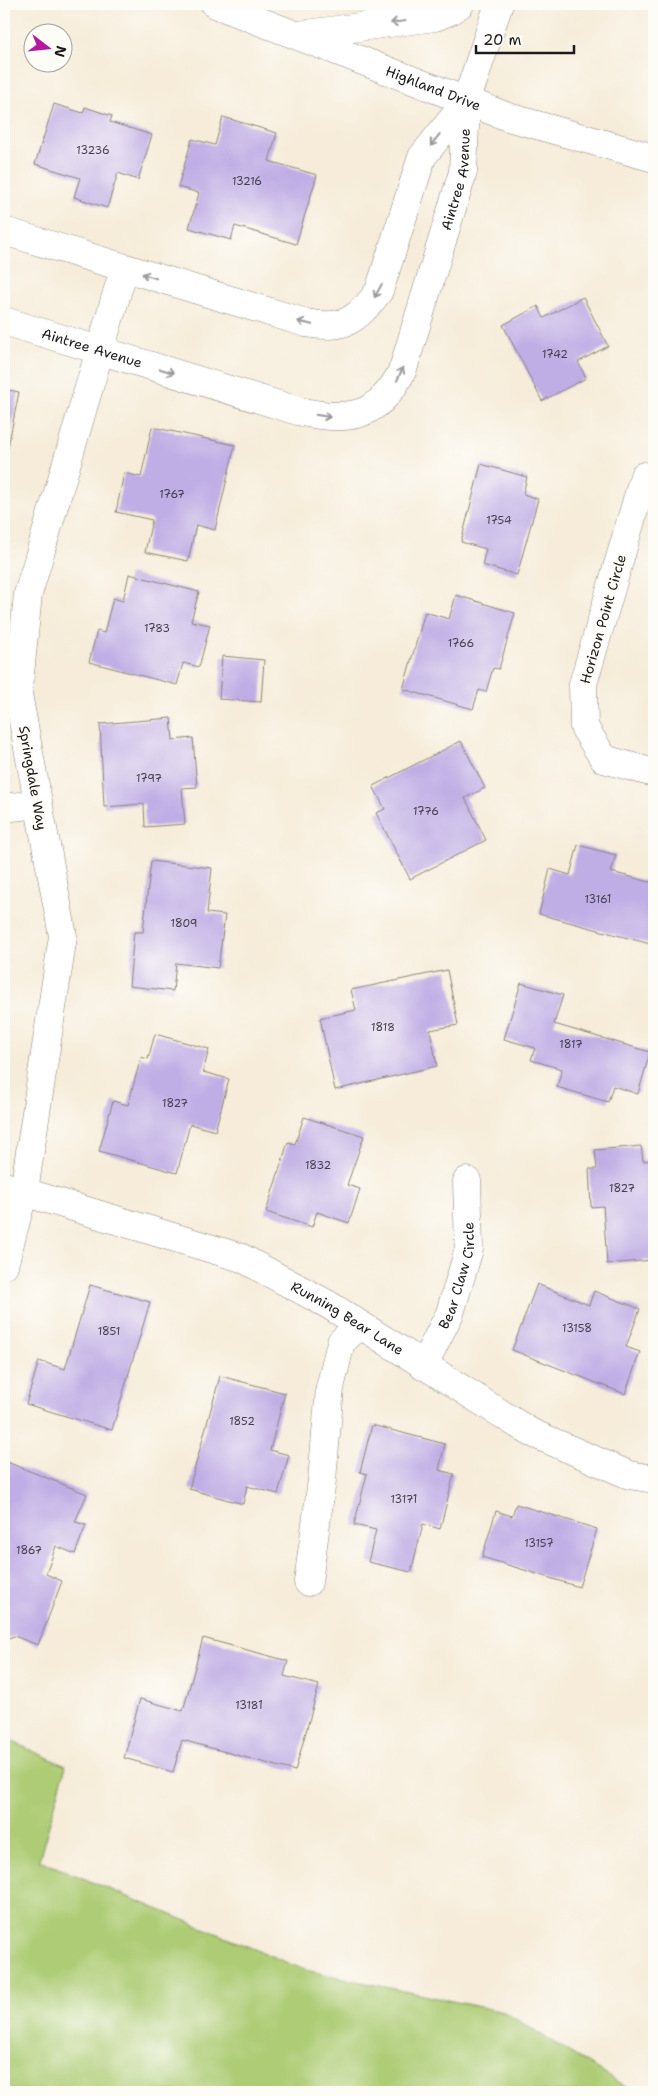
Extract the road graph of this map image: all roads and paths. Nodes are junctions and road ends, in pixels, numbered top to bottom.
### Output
1 (216, 4) edge
2 (460, 4) edge
3 (499, 4) edge
4 (296, 35) junction
5 (466, 102) junction
6 (654, 158) edge
7 (4, 231) edge
8 (124, 269) junction
9 (4, 320) edge
10 (98, 350) junction
11 (644, 476) dead end
12 (654, 773) edge
13 (38, 804) junction
14 (4, 808) edge
15 (466, 1181) dead end
16 (14, 1188) edge
17 (4, 1265) edge
18 (360, 1325) junction
19 (423, 1366) junction
20 (654, 1479) edge
21 (308, 1582) dead end

1 - 4 street, Highland Drive
2 -> 4 street
3 - 5 street
4 - 5 street, Highland Drive
5 - 6 street, Highland Drive
5 -> 8 street, Aintree Avenue
10 -> 5 street, Aintree Avenue
7 - 8 street, Aintree Avenue
8 - 10 street, Springdale Way
9 - 10 street, Aintree Avenue
10 - 13 street, Springdale Way
11 - 12 street, Horizon Point Circle
13 - 14 street
13 - 16 street, Springdale Way
15 - 19 street, Bear Claw Circle
16 - 17 street, Springdale Way
16 - 18 street, Running Bear Lane
18 - 19 street, Running Bear Lane
18 - 21 street
19 - 20 street, Running Bear Lane

